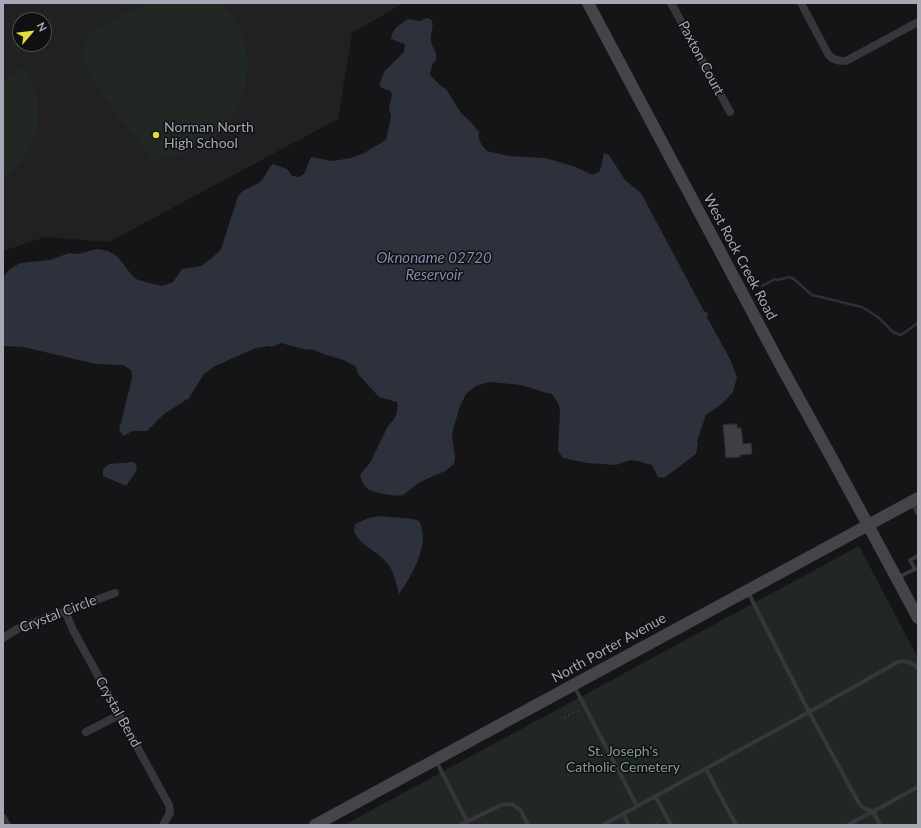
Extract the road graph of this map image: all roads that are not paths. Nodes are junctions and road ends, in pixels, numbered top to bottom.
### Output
1 (588, 3) edge
2 (671, 3) edge
3 (801, 3) edge
4 (918, 22) edge
5 (730, 112) dead end
6 (914, 499) edge
7 (918, 514) edge
8 (868, 525) junction
9 (918, 556) edge
10 (897, 579) junction
11 (747, 590) junction
12 (115, 593) dead end
13 (65, 611) junction
14 (918, 618) edge
15 (3, 638) edge
16 (918, 668) edge
17 (573, 684) junction
18 (809, 712) junction
19 (119, 715) junction
20 (86, 732) dead end
21 (435, 759) junction
22 (706, 769) junction
23 (918, 787) edge
24 (655, 796) junction
25 (637, 806) junction
26 (873, 811) junction
27 (623, 814) junction
28 (3, 818) edge
29 (467, 821) junction
30 (7, 825) edge
31 (163, 825) edge
32 (315, 825) edge
33 (460, 825) edge
34 (528, 825) edge
35 (603, 825) edge
36 (629, 825) edge
37 (671, 825) edge
38 (736, 825) edge
39 (848, 825) edge
40 (880, 825) edge

1 - 8 main road, West Rock Creek Road
2 - 5 street, Paxton Court
3 - 4 street
6 - 7 lane
6 - 8 main road, North Porter Avenue
8 - 10 main road, West Rock Creek Road
8 - 11 main road, North Porter Avenue
9 - 10 lane
10 - 14 main road, West Rock Creek Road
11 - 17 main road, North Porter Avenue
11 - 18 lane
12 - 13 street, Crystal Circle
13 - 15 street, Crystal Circle
13 - 19 street, Crystal Bend
16 - 18 lane
17 - 21 main road, North Porter Avenue
17 - 25 lane
18 - 22 lane
18 - 26 lane
19 - 20 street
19 - 31 street, Crystal Bend
21 - 29 lane
21 - 32 main road, North Porter Avenue
22 - 24 lane
22 - 38 lane
23 - 26 lane
24 - 25 lane
24 - 37 lane
25 - 27 lane
26 - 39 lane
26 - 40 lane
27 - 35 lane
27 - 36 lane
28 - 30 street
29 - 33 lane
29 - 34 lane

